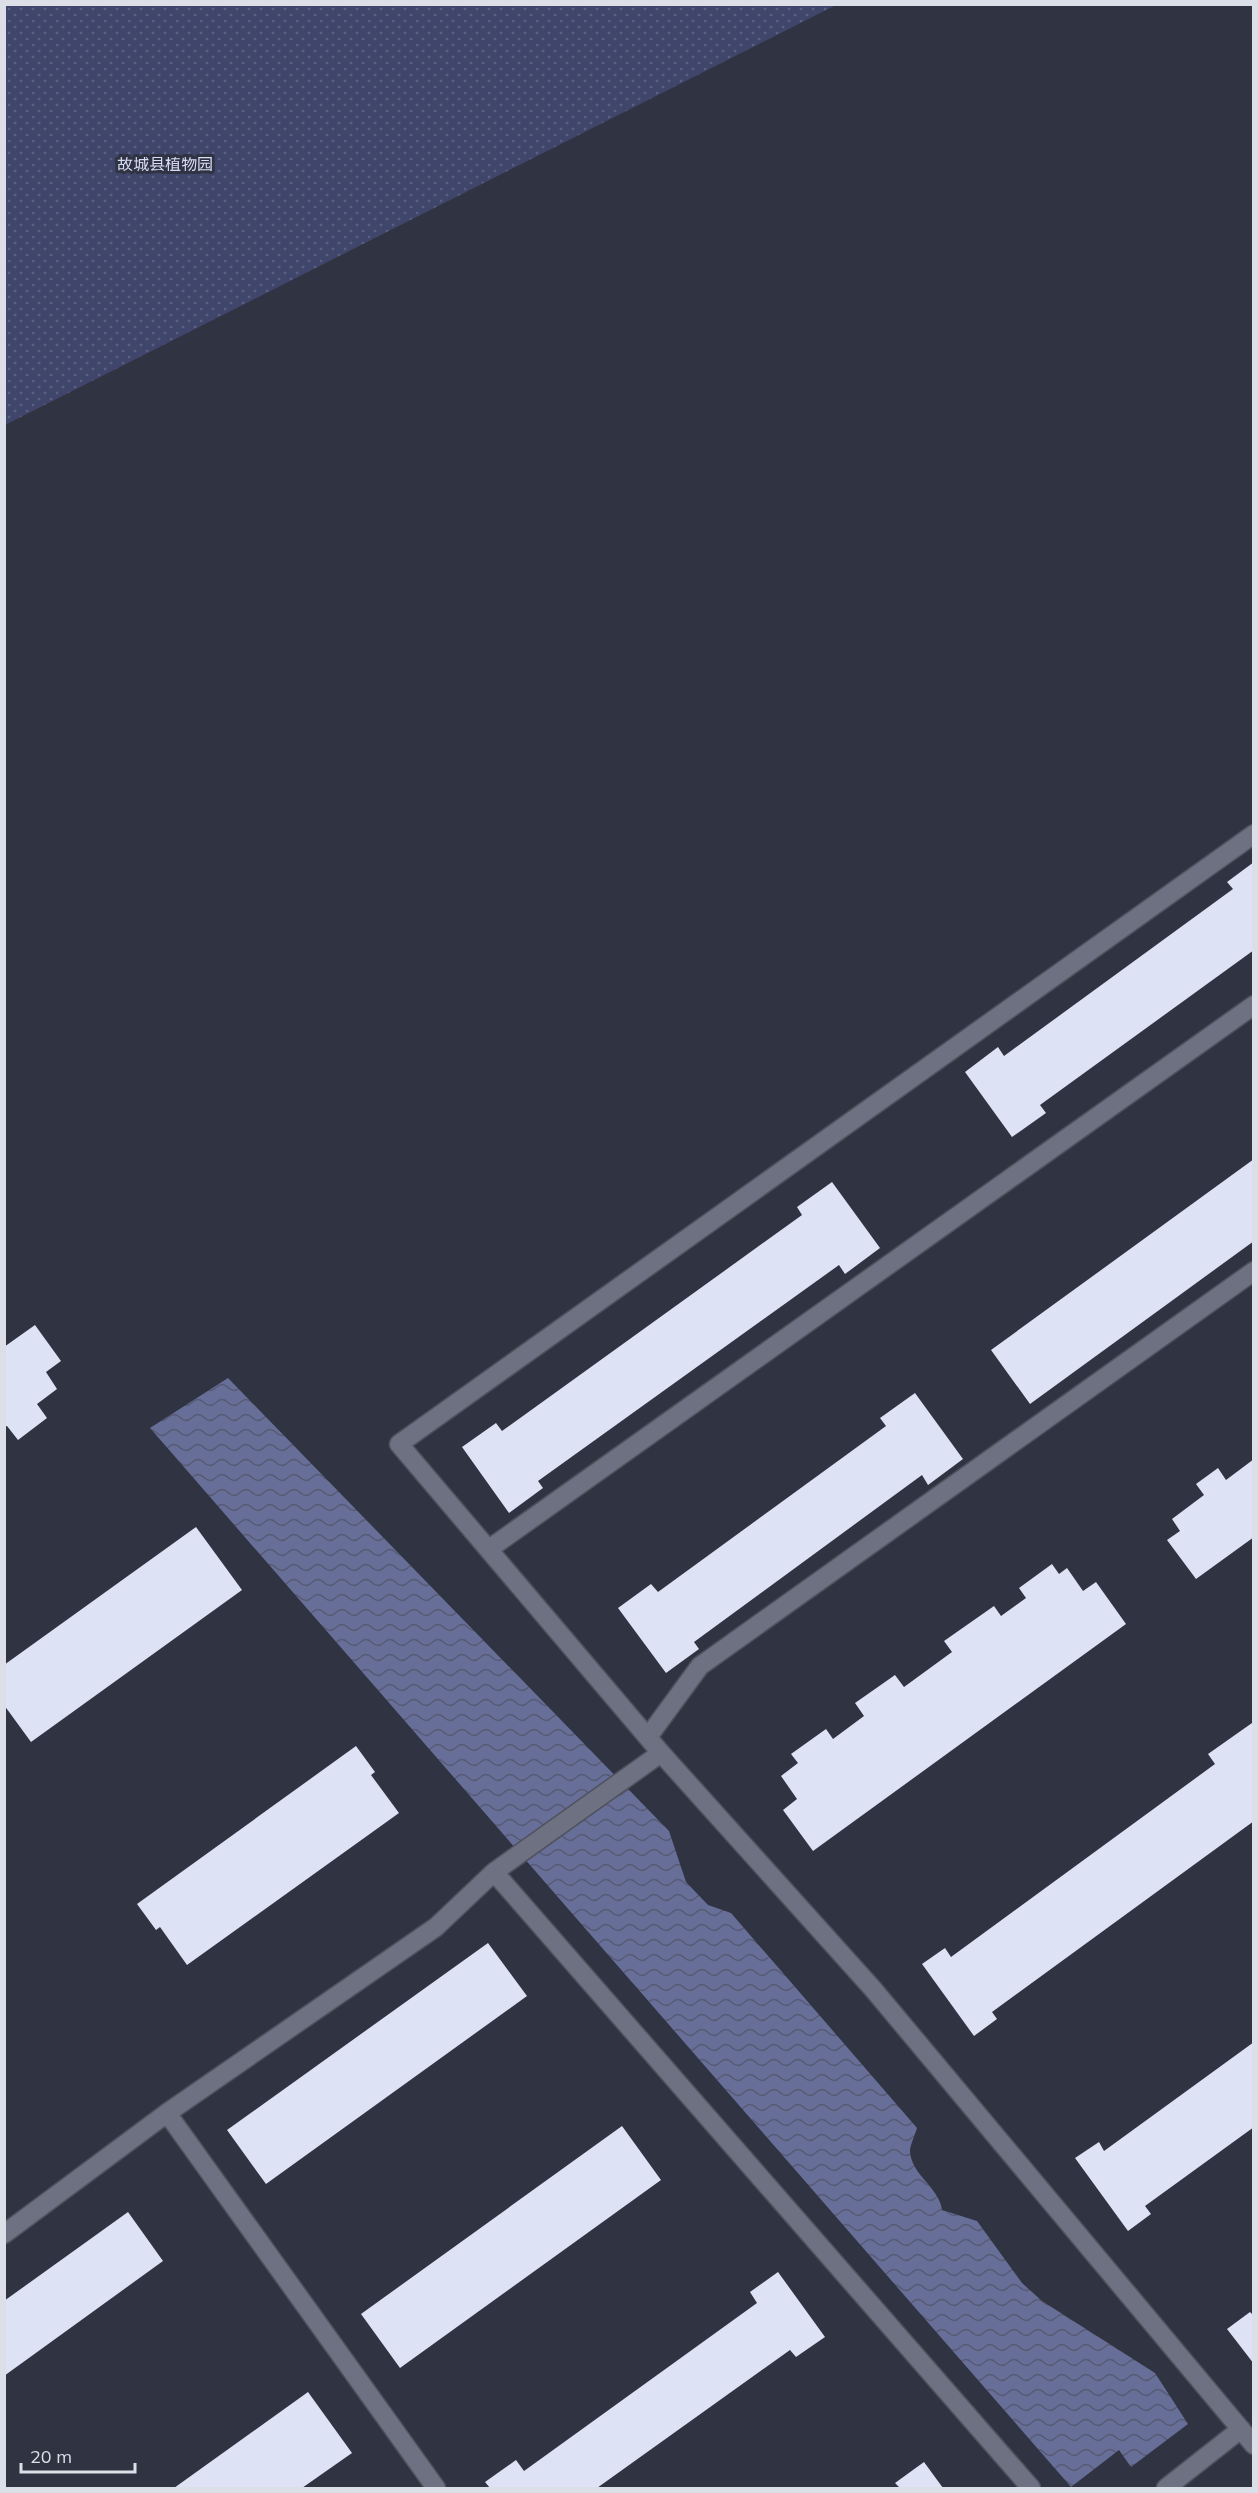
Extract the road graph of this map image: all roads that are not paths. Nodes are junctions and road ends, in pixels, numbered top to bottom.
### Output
1 (1254, 834) edge
2 (1254, 1005) edge
3 (1254, 1271) edge
4 (489, 1549) junction
5 (648, 1737) junction
6 (661, 1753) junction
7 (494, 1872) junction
8 (167, 2113) junction
9 (4, 2234) edge
10 (1241, 2429) junction
11 (1254, 2445) edge
12 (436, 2488) edge
13 (1031, 2488) edge
14 (1166, 2488) edge

1 - 4 lane
2 - 4 lane
3 - 5 lane
4 - 5 lane
5 - 6 lane
6 - 7 lane
6 - 10 lane
7 - 8 lane
7 - 13 lane
8 - 9 lane
8 - 12 lane
10 - 11 lane
10 - 14 lane

